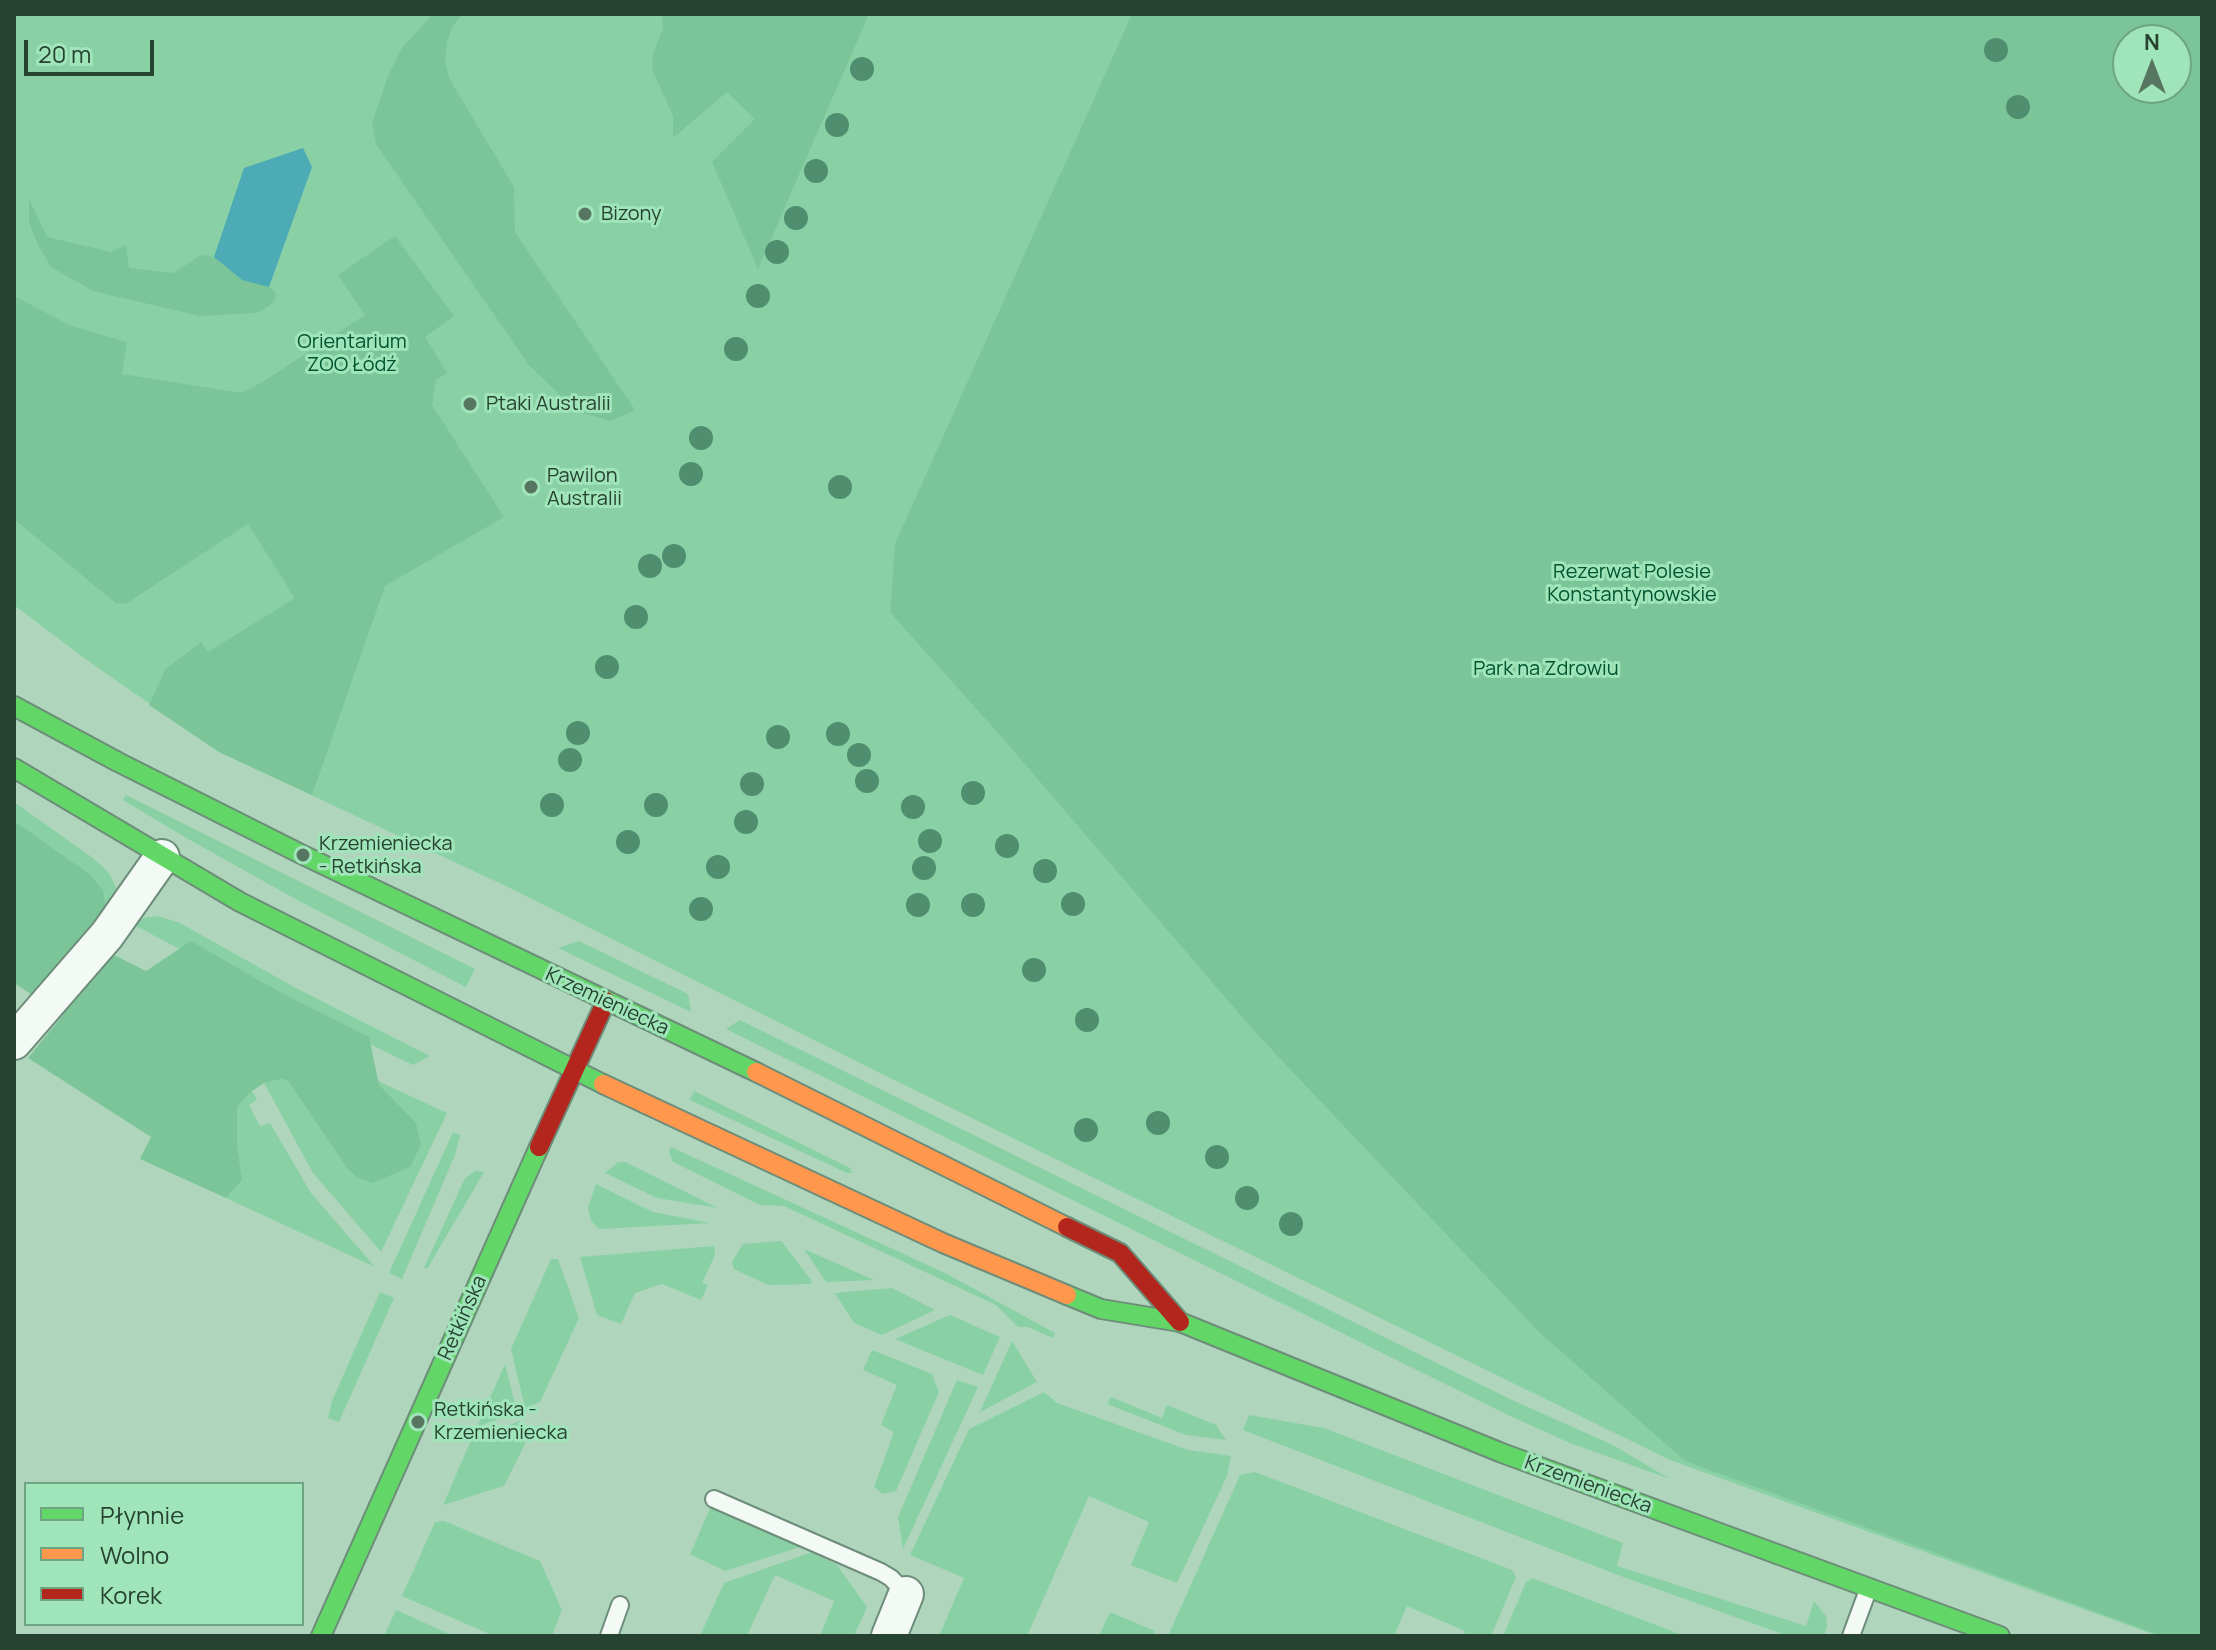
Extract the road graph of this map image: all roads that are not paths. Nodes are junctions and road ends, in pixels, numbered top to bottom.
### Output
1 (14, 706) edge
2 (14, 768) edge
3 (162, 857) junction
4 (606, 1001) junction
5 (17, 1039) edge
6 (573, 1071) junction
7 (1180, 1322) junction
8 (714, 1499) dead end
9 (1868, 1588) junction
10 (906, 1594) joint
11 (620, 1605) dead end
12 (321, 1636) edge
13 (609, 1636) edge
14 (889, 1636) edge
15 (1851, 1636) edge
16 (2000, 1636) edge

1 - 4 main road, Krzemieniecka
2 - 3 main road, Krzemieniecka
3 - 5 street
3 - 6 main road, Krzemieniecka
4 - 6 main road, Retkińska
4 - 7 main road, Krzemieniecka
6 - 7 main road, Krzemieniecka
6 - 12 main road, Retkińska
7 - 9 main road, Krzemieniecka
8 - 10 lane
9 - 15 lane
9 - 16 main road, Krzemieniecka
10 - 14 street
11 - 13 lane

